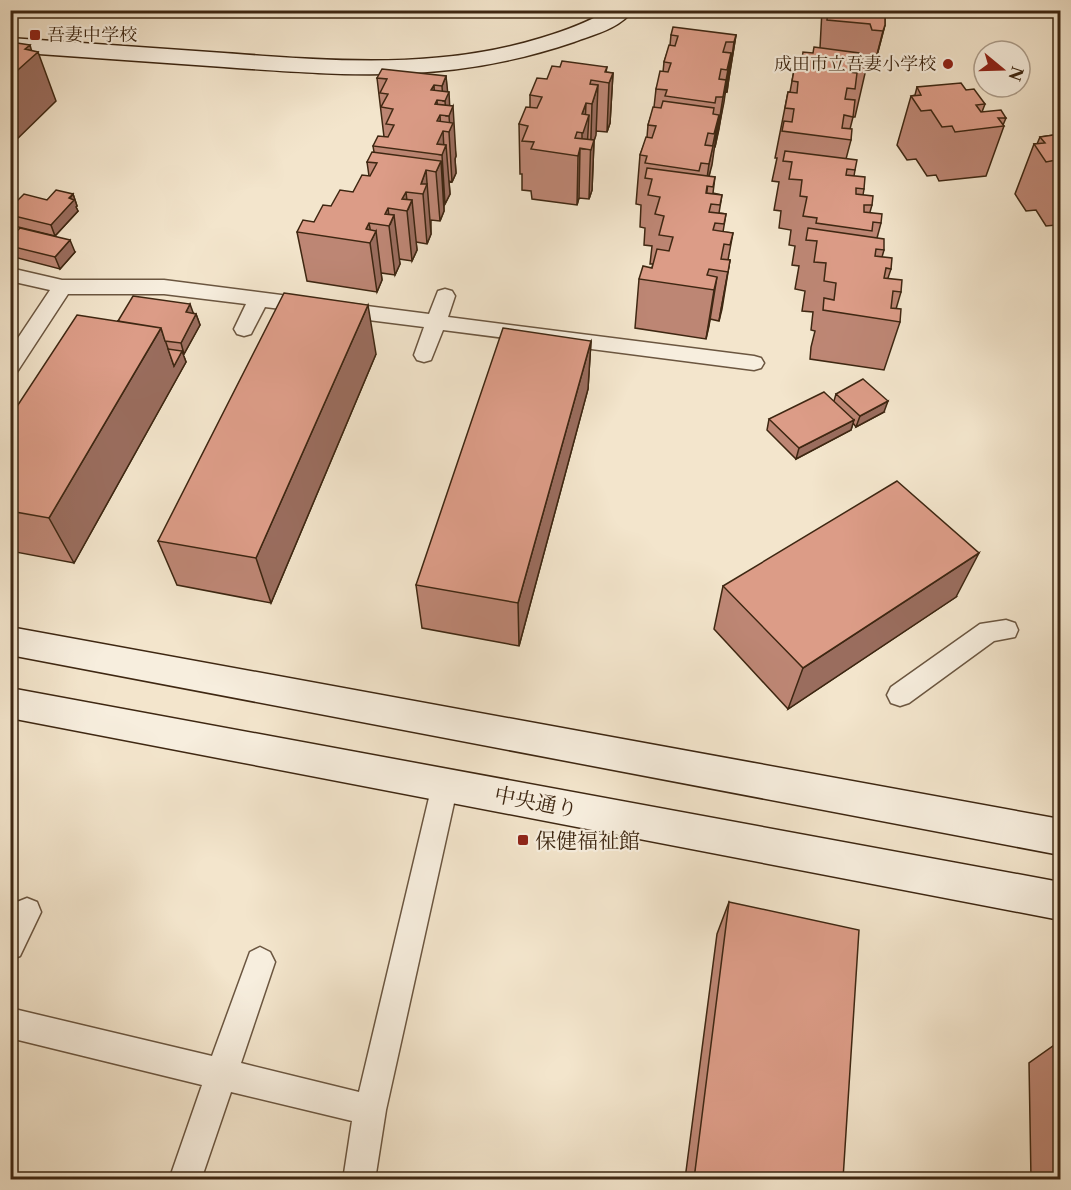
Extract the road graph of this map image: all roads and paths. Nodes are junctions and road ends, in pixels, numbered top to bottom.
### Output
1 (623, 10) edge
2 (10, 45) edge
3 (10, 274) edge
4 (62, 287) junction
5 (445, 296) dead end
6 (258, 299) junction
7 (436, 322) junction
8 (244, 329) dead end
9 (424, 355) dead end
10 (754, 363) dead end
11 (10, 367) edge
12 (1006, 630) dead end
13 (10, 641) edge
14 (900, 695) dead end
15 (10, 703) edge
16 (445, 785) junction
17 (1060, 837) edge
18 (1060, 901) edge
19 (27, 912) dead end
20 (10, 946) edge
21 (260, 962) dead end
22 (10, 1023) edge
23 (220, 1074) junction
24 (370, 1110) junction
25 (185, 1179) edge
26 (359, 1179) edge

1 - 2 street
3 - 4 lane
4 - 6 lane
4 - 11 lane
5 - 7 lane
6 - 7 lane
6 - 8 lane
7 - 9 lane
7 - 10 lane
12 - 14 lane
13 - 17 street
15 - 16 street, 中央通り
16 - 18 street, 中央通り
16 - 24 lane
19 - 20 lane
21 - 23 lane
22 - 23 lane
23 - 24 lane
23 - 25 lane
24 - 26 lane

